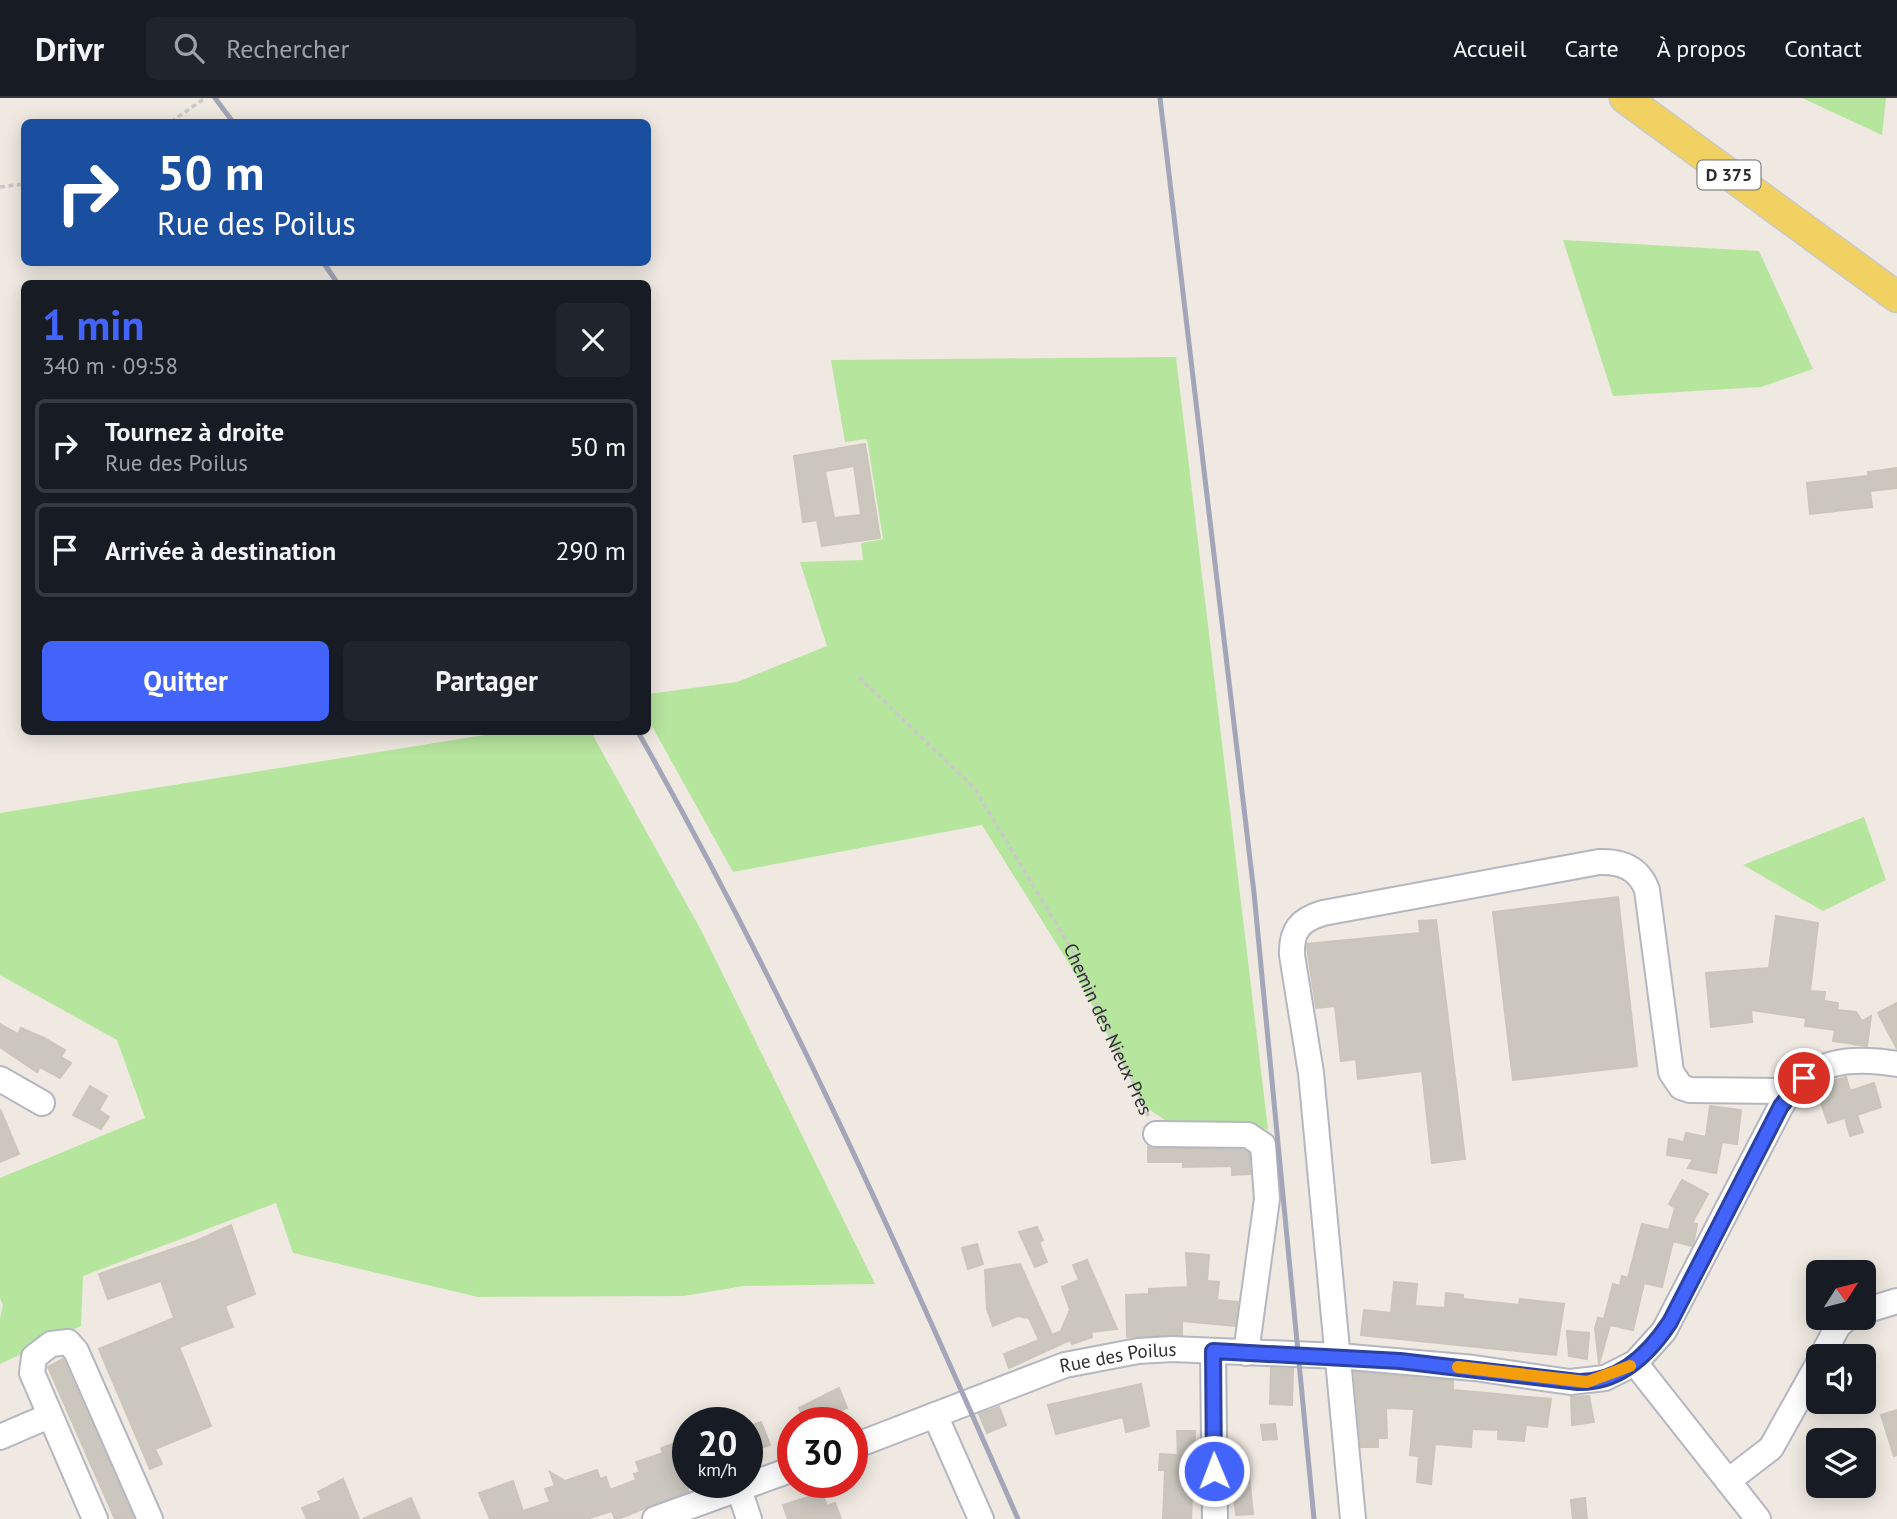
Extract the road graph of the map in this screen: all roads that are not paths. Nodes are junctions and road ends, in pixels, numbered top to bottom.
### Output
1 (1625, 98) edge
2 (1833, 253) junction
3 (1897, 298) edge
4 (1897, 314) edge
5 (1897, 1064) edge
6 (0, 1079) edge
7 (1791, 1091) junction
8 (42, 1103) dead end
9 (1156, 1134) road end
10 (1897, 1301) edge
11 (1876, 1307) edge
12 (1213, 1351) junction
13 (1246, 1353) junction
14 (1339, 1356) junction
15 (1635, 1363) junction
16 (1806, 1385) edge
17 (935, 1415) junction
18 (49, 1416) junction
19 (0, 1437) edge
20 (868, 1441) edge
21 (1728, 1481) junction
22 (714, 1498) edge
23 (742, 1498) edge
24 (95, 1519) edge
25 (150, 1519) edge
26 (655, 1519) edge
27 (749, 1519) edge
28 (981, 1519) edge
29 (1215, 1519) edge
30 (1353, 1519) edge
31 (1758, 1519) edge

1 - 2 main road, D 375
2 - 3 main road, D 375
2 - 4 main road, D 375
5 - 7 street, Rue des Poilus
6 - 8 street
7 - 14 street
7 - 15 street, Rue des Poilus
9 - 13 street, Chemin des Nieux Pres
10 - 11 street
12 - 13 street, Rue des Poilus
12 - 17 street, Rue des Poilus
12 - 29 street
13 - 14 street, Rue des Poilus
14 - 15 street, Rue des Poilus
14 - 30 street
15 - 21 street
16 - 21 street
17 - 20 street, Rue des Poilus
17 - 28 street
18 - 19 street
18 - 24 street
18 - 25 street
21 - 31 street
22 - 26 street
23 - 27 street

